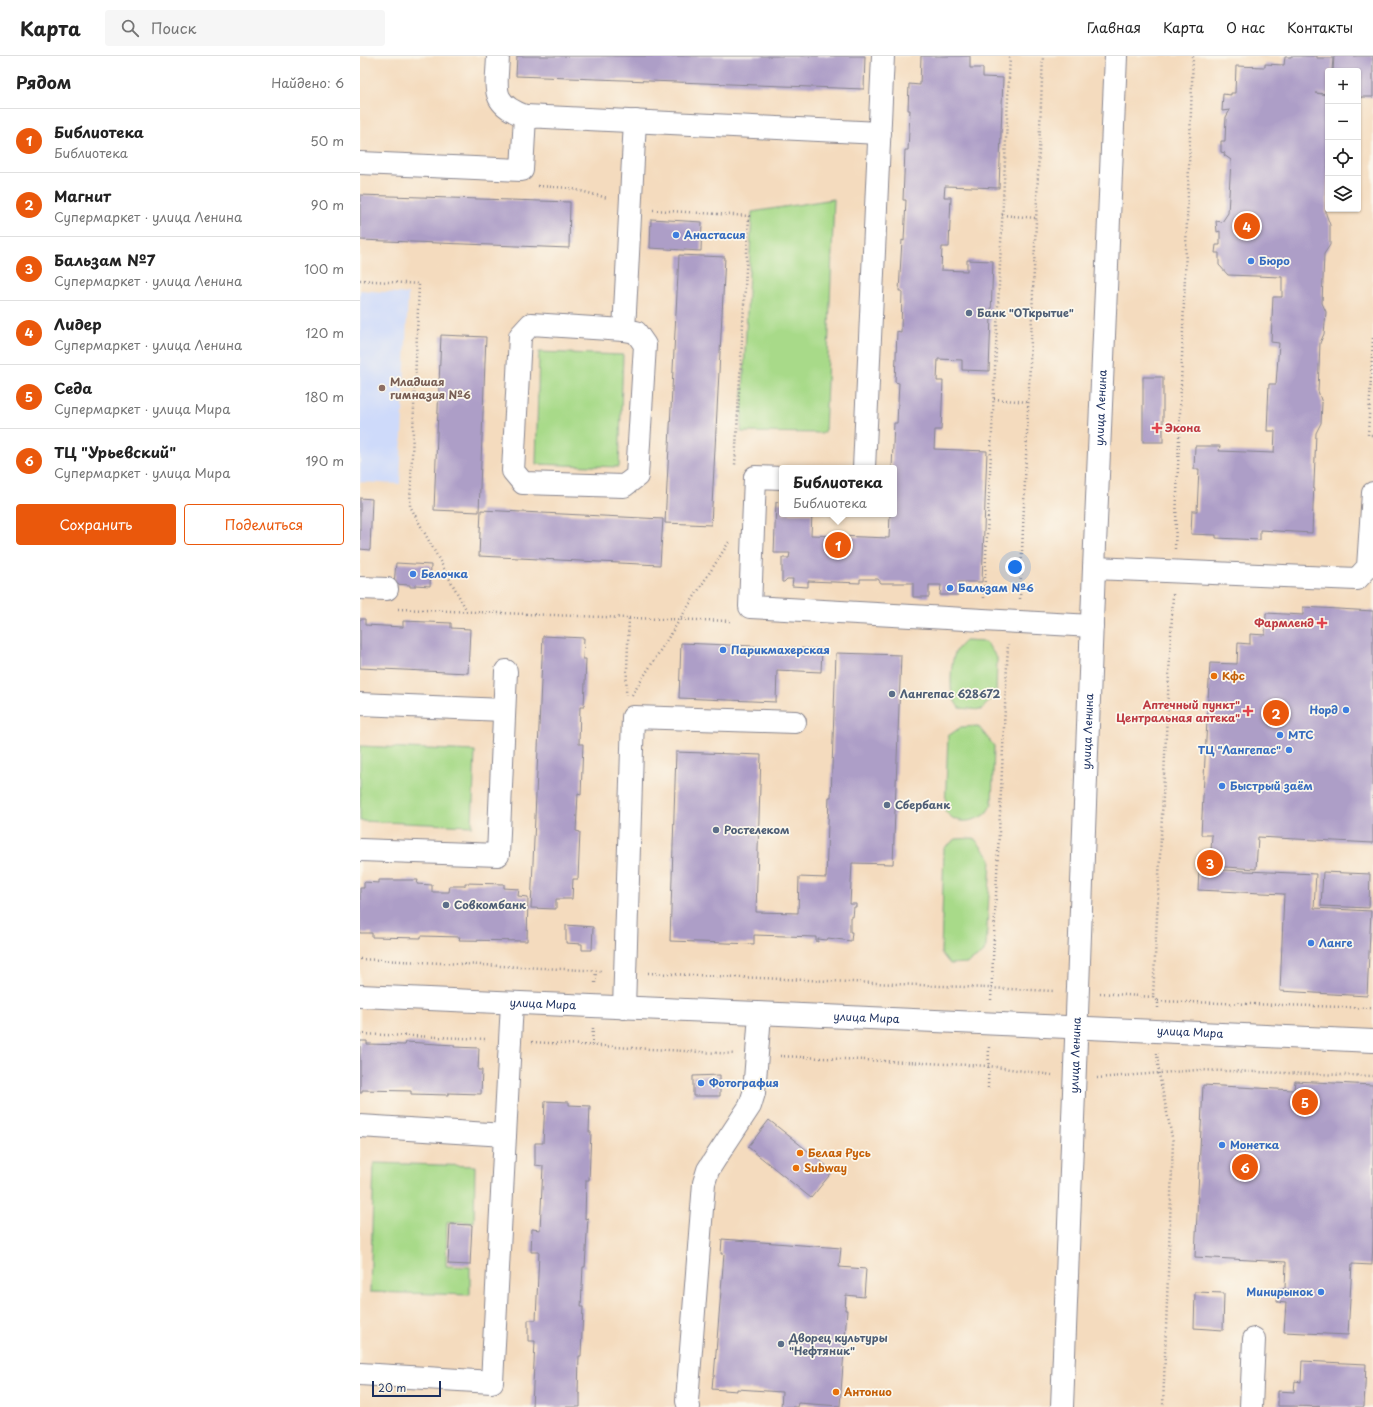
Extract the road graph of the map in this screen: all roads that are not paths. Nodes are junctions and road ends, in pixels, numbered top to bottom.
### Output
1 (498, 56) edge
2 (883, 56) edge
3 (1116, 56) edge
4 (525, 116) junction
5 (635, 121) junction
6 (880, 132) junction
7 (360, 163) edge
8 (624, 330) junction
9 (864, 465) edge
10 (779, 478) edge
11 (1373, 494) edge
12 (1371, 567) edge
13 (1094, 568) junction
14 (360, 588) edge
15 (389, 599) road end
16 (1092, 626) junction
17 (506, 671) dead end
18 (360, 704) edge
19 (504, 710) junction
20 (795, 722) dead end
21 (360, 850) edge
22 (360, 996) edge
23 (512, 1003) junction
24 (624, 1008) junction
25 (760, 1014) junction
26 (1077, 1026) junction
27 (1373, 1041) edge
28 (360, 1126) edge
29 (505, 1134) junction
30 (1254, 1339) dead end
31 (360, 1374) edge
32 (689, 1407) edge
33 (1062, 1407) edge
34 (1251, 1407) edge

1 - 4 street
2 - 6 street
3 - 13 street, улица Ленина
4 - 5 street
4 - 7 street
5 - 6 street
5 - 8 street
6 - 9 street
8 - 8 street
10 - 16 street
11 - 12 street
12 - 13 street
13 - 16 street, улица Ленина
14 - 15 street
16 - 26 street, улица Ленина
17 - 19 street
18 - 19 street
19 - 21 street
20 - 24 street
22 - 23 street, улица Мира
23 - 24 street, улица Мира
23 - 29 street
24 - 25 street, улица Мира
25 - 26 street, улица Мира
25 - 32 street
26 - 27 street, улица Мира
26 - 33 street, улица Ленина
28 - 29 street
29 - 31 street
30 - 34 street

